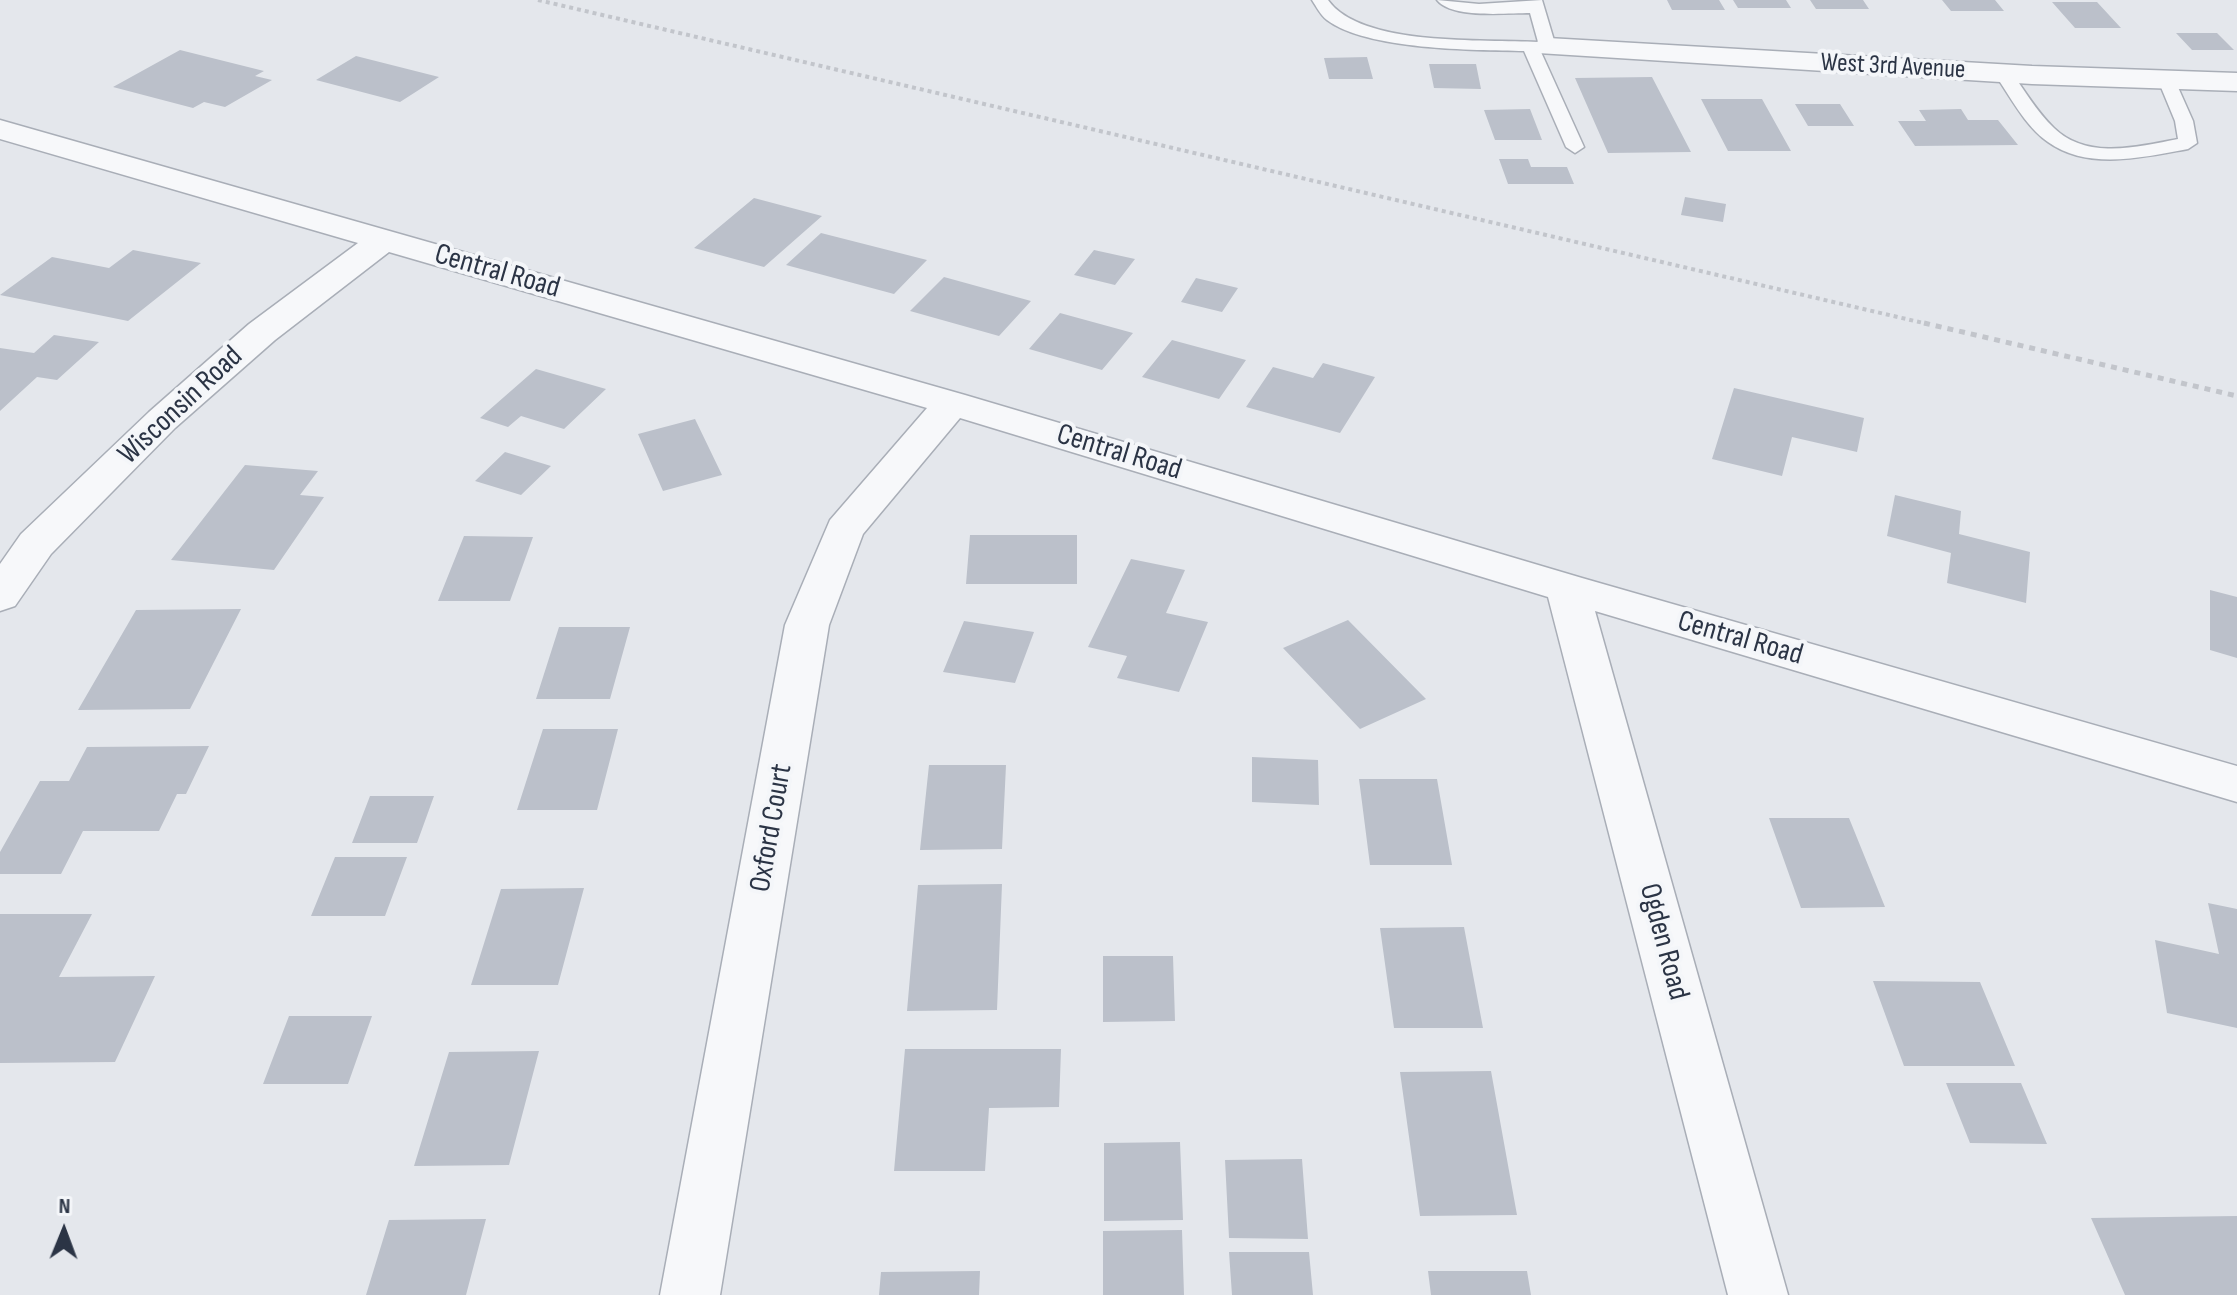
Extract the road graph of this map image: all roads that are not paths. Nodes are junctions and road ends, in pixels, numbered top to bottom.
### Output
1 (1320, 0) edge
2 (1445, 0) edge
3 (1536, 4) edge
4 (1539, 47) junction
5 (2003, 73) junction
6 (2167, 80) junction
7 (2237, 82) edge
8 (0, 129) edge
9 (1575, 147) dead end
10 (383, 240) junction
11 (952, 403) junction
12 (1567, 588) junction
13 (0, 596) edge
14 (2237, 784) edge
15 (690, 1295) edge
16 (1758, 1295) edge

1 - 4 lane
2 - 3 lane
3 - 4 lane
4 - 5 street, West 3rd Avenue
4 - 9 lane
5 - 6 street, West 3rd Avenue
5 - 6 lane
6 - 7 street, West 3rd Avenue
8 - 10 street, Central Road
10 - 11 street, Central Road
10 - 13 street, Wisconsin Road
11 - 12 street, Central Road
11 - 15 street, Oxford Court
12 - 14 street, Central Road
12 - 16 street, Ogden Road

